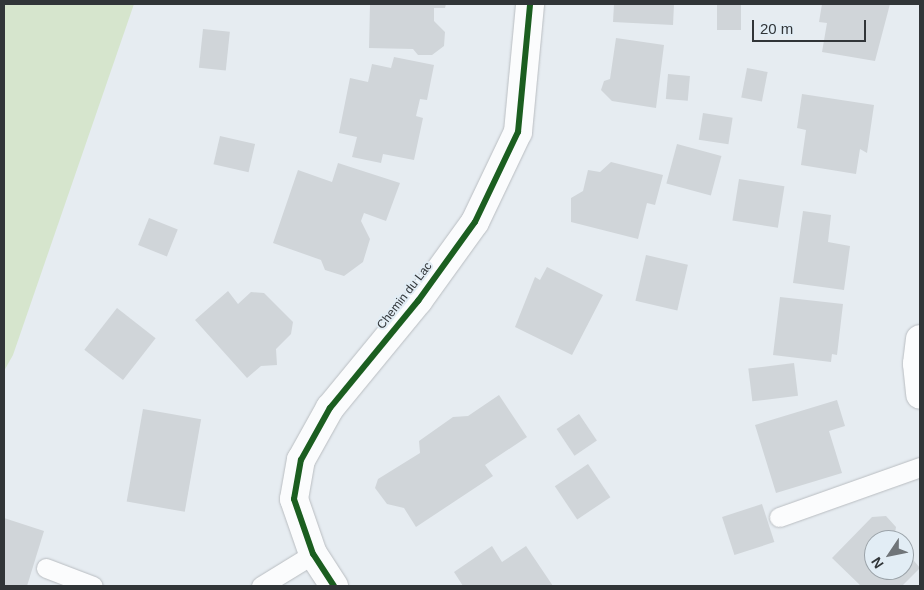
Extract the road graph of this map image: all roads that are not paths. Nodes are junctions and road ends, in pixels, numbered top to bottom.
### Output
1 (530, 4) edge
2 (920, 338) edge
3 (920, 395) edge
4 (920, 467) edge
5 (778, 516) dead end
6 (313, 554) junction
7 (46, 568) dead end
8 (92, 586) edge
9 (261, 586) edge
10 (334, 586) edge

1 - 6 street, Chemin du Lac
2 - 3 street
4 - 5 lane
6 - 9 lane
6 - 10 street, Chemin du Lac
7 - 8 lane

